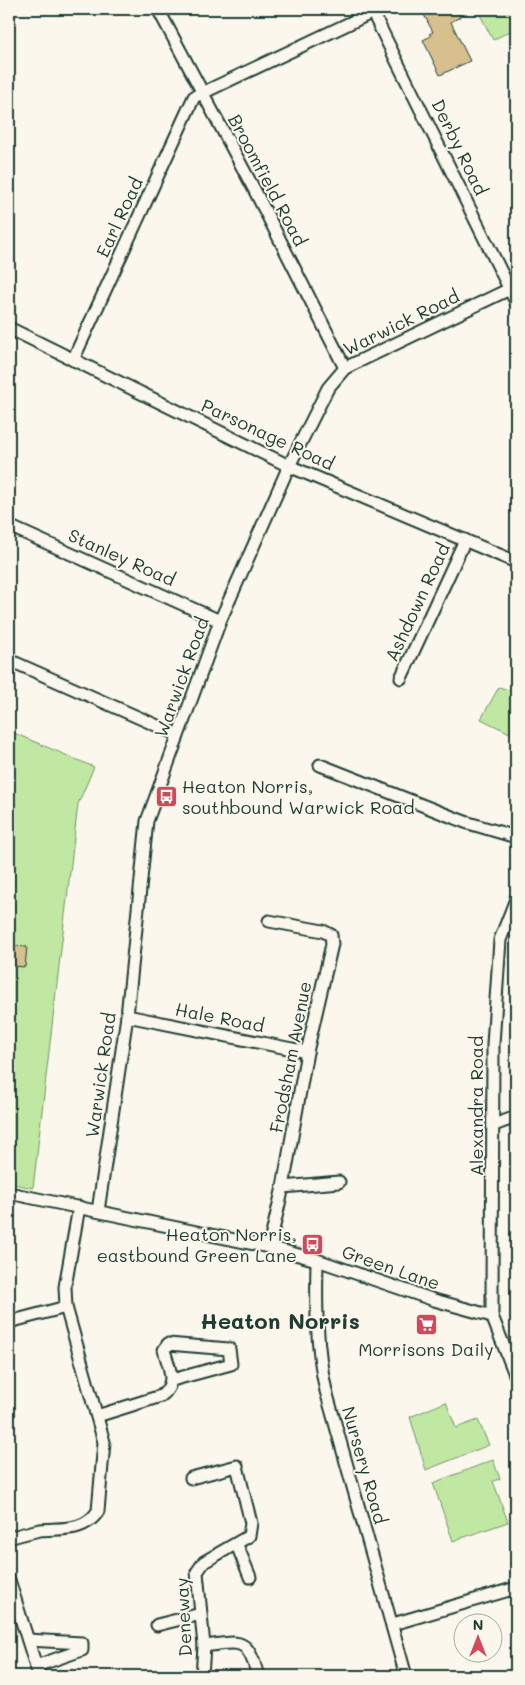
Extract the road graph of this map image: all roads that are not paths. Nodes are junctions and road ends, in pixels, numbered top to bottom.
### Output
1 (158, 9) edge
2 (372, 10) edge
3 (202, 93) junction
4 (514, 288) edge
5 (516, 302) edge
6 (9, 328) edge
7 (73, 360) junction
8 (345, 368) junction
9 (289, 466) junction
10 (9, 526) edge
11 (464, 540) junction
12 (516, 562) edge
13 (220, 621) junction
14 (9, 660) edge
15 (401, 678) dead end
16 (178, 735) junction
17 (320, 765) dead end
18 (516, 837) edge
19 (516, 899) edge
20 (269, 921) dead end
21 (126, 1016) junction
22 (307, 1052) junction
23 (516, 1117) edge
24 (494, 1125) junction
25 (339, 1182) dead end
26 (283, 1187) junction
27 (9, 1192) edge
28 (79, 1207) junction
29 (98, 1211) junction
30 (269, 1247) junction
31 (317, 1260) junction
32 (66, 1307) junction
33 (492, 1316) junction
34 (9, 1322) edge
35 (516, 1377) edge
36 (172, 1380) junction
37 (97, 1416) junction
38 (191, 1478) dead end
39 (9, 1538) edge
40 (237, 1545) junction
41 (250, 1577) dead end
42 (9, 1580) edge
43 (516, 1588) edge
44 (201, 1614) junction
45 (392, 1624) junction
46 (157, 1625) dead end
47 (28, 1640) junction
48 (204, 1646) junction
49 (37, 1671) edge
50 (202, 1676) edge
51 (258, 1676) edge
52 (406, 1676) edge

1 - 3 street, Broomfield Road
2 - 3 street
2 - 4 street, Derby Road
3 - 7 street, Earl Road
3 - 8 street, Broomfield Road
4 - 5 street, Derby Road
4 - 8 street, Warwick Road
6 - 7 street, Parsonage Road
7 - 9 street, Parsonage Road
8 - 9 street, Warwick Road
9 - 11 street, Parsonage Road
9 - 13 street, Warwick Road
10 - 13 street, Stanley Road
11 - 12 street, Parsonage Road
11 - 15 street, Ashdown Road
13 - 16 street, Warwick Road
14 - 16 street
16 - 21 street, Warwick Road
17 - 18 street
19 - 24 street, Alexandra Road
20 - 22 street, Frodsham Avenue
21 - 22 street, Hale Road
21 - 29 street, Warwick Road
22 - 26 street, Frodsham Avenue
23 - 24 street
24 - 33 street, Alexandra Road
25 - 26 street
26 - 30 street, Frodsham Avenue
27 - 28 street, Green Lane
28 - 29 street, Green Lane
28 - 32 street
29 - 30 street, Green Lane
30 - 31 street, Green Lane
31 - 33 street, Green Lane
31 - 45 street, Nursery Road
32 - 34 street
32 - 37 street
33 - 35 street
36 - 36 street
36 - 37 street
37 - 39 street
38 - 40 street, Deneway
40 - 41 street
40 - 44 street, Deneway
42 - 47 street
43 - 45 street
44 - 46 street
44 - 48 street, Deneway
45 - 52 street, Nursery Road
47 - 49 street
47 - 49 street
48 - 50 street, Deneway
48 - 51 street

